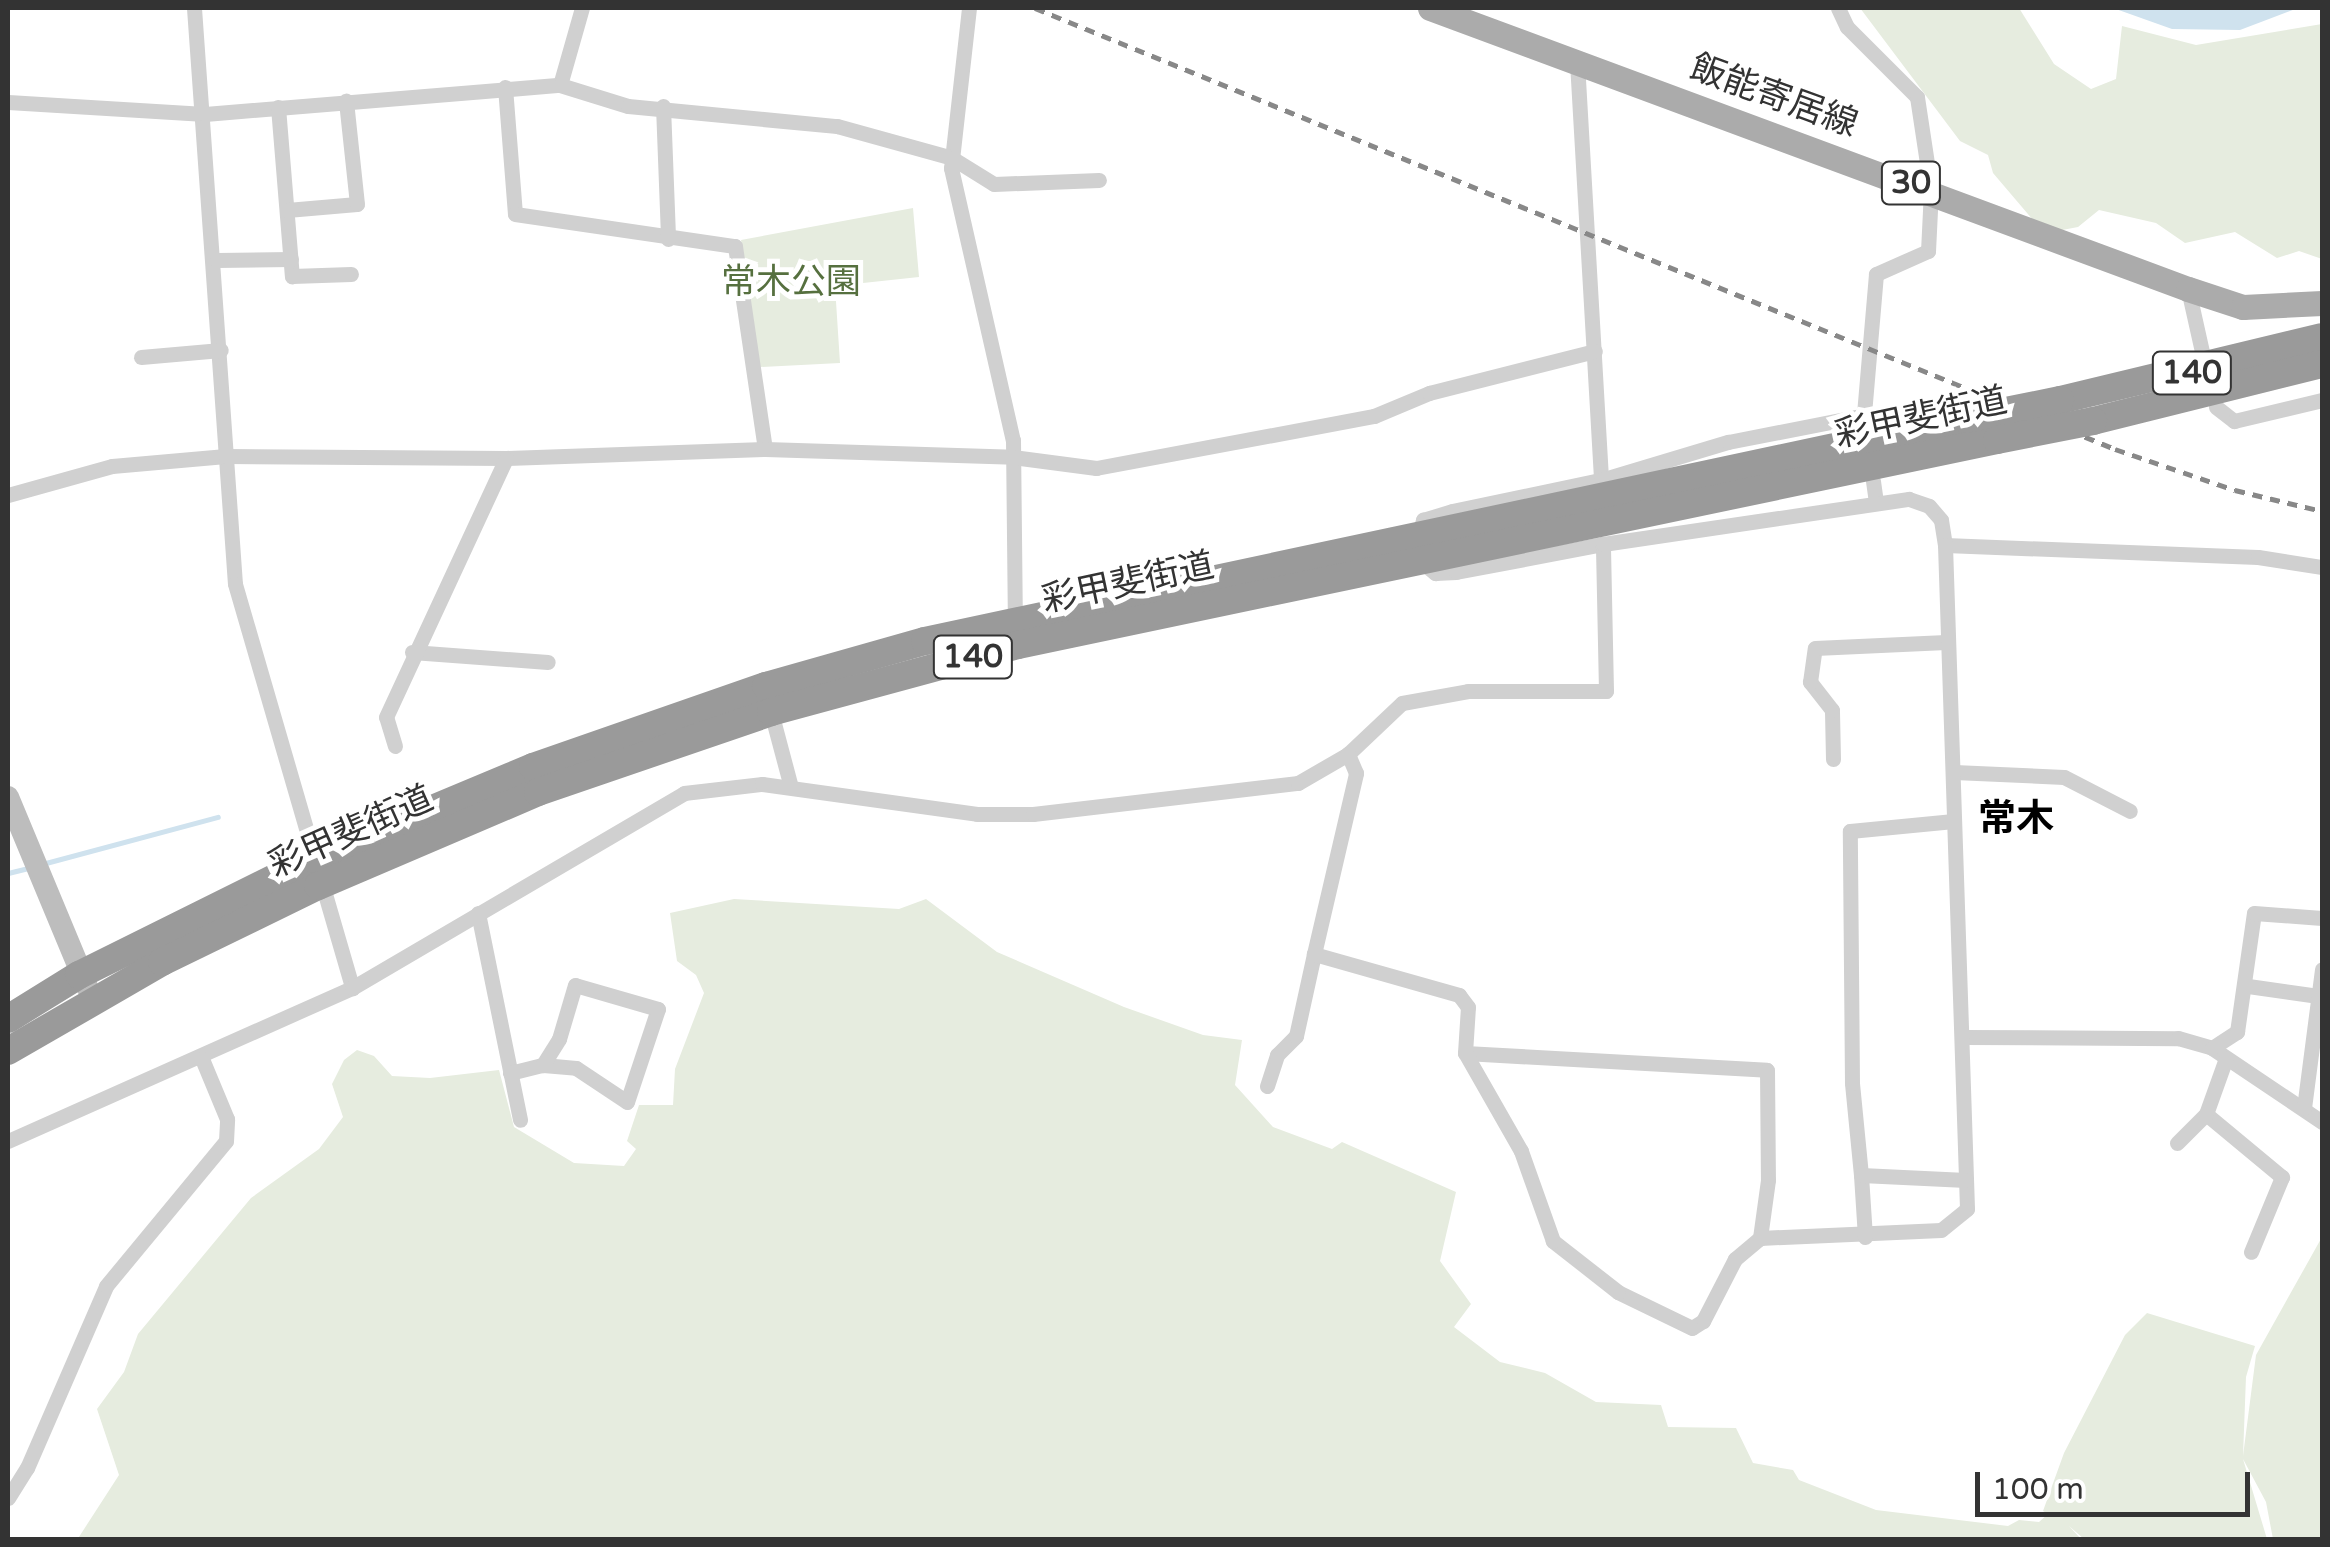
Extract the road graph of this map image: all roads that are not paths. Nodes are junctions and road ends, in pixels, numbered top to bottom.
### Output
1 (194, 8) edge
2 (582, 8) edge
3 (969, 8) edge
4 (1430, 8) edge
5 (1838, 8) edge
6 (1578, 62) junction
7 (560, 84) junction
8 (505, 87) junction
9 (346, 101) junction
10 (8, 102) edge
11 (664, 106) junction
12 (278, 107) junction
13 (205, 114) junction
14 (952, 158) junction
15 (1099, 180) dead end
16 (1931, 190) junction
17 (286, 210) junction
18 (668, 239) junction
19 (290, 258) junction
20 (217, 260) junction
21 (351, 274) dead end
22 (2188, 289) junction
23 (2322, 303) edge
24 (2322, 337) edge
25 (221, 350) junction
26 (1596, 351) junction
27 (2202, 356) dead end
28 (141, 358) dead end
29 (2322, 364) edge
30 (2322, 400) edge
31 (2216, 407) dead end
32 (765, 449) junction
33 (226, 456) junction
34 (1013, 457) junction
35 (506, 458) junction
36 (1601, 480) junction
37 (1873, 481) dead end
38 (8, 495) edge
39 (1876, 502) junction
40 (1603, 544) junction
41 (1945, 545) junction
42 (1419, 548) junction
43 (2322, 567) edge
44 (1015, 621) junction
45 (1946, 642) junction
46 (412, 652) junction
47 (548, 662) dead end
48 (772, 712) junction
49 (395, 746) dead end
50 (1348, 754) junction
51 (1834, 759) dead end
52 (1954, 772) junction
53 (792, 787) junction
54 (8, 797) edge
55 (2130, 812) dead end
56 (1954, 821) junction
57 (315, 872) junction
58 (478, 913) junction
59 (2322, 917) edge
60 (2322, 927) edge
61 (1314, 954) junction
62 (2322, 969) edge
63 (2248, 986) junction
64 (86, 987) junction
65 (352, 988) junction
66 (2318, 996) junction
67 (8, 1019) edge
68 (1963, 1037) junction
69 (8, 1051) edge
70 (1466, 1053) junction
71 (2219, 1053) junction
72 (202, 1059) junction
73 (542, 1065) junction
74 (510, 1073) junction
75 (1267, 1086) dead end
76 (2304, 1108) junction
77 (2206, 1114) junction
78 (520, 1120) dead end
79 (2322, 1122) edge
80 (8, 1142) edge
81 (2177, 1142) dead end
82 (1860, 1175) junction
83 (1966, 1180) junction
84 (1865, 1237) junction
85 (1760, 1238) junction
86 (2251, 1252) dead end
87 (8, 1498) edge

1 - 13 street
2 - 7 street
3 - 14 street
4 - 6 main road, 飯能寄居線 / 30
5 - 16 street
6 - 16 main road, 飯能寄居線 / 30
6 - 26 street
7 - 8 street
7 - 11 street
8 - 9 street
8 - 18 street
9 - 12 street
9 - 17 street
10 - 13 street
11 - 14 street
11 - 18 street
12 - 13 street
12 - 17 street
13 - 20 street
14 - 15 street
14 - 34 street
16 - 22 main road, 飯能寄居線 / 30
16 - 36 street
17 - 19 street
18 - 32 street
19 - 20 street
19 - 21 street
20 - 25 street
22 - 23 main road, 飯能寄居線 / 30
22 - 27 street
24 - 42 highway, 彩甲斐街道 / 140, bridge
25 - 28 street
25 - 33 street
26 - 34 street
26 - 36 street
29 - 42 highway, 彩甲斐街道 / 140, bridge
30 - 31 street
32 - 34 street
32 - 35 street
33 - 35 street
33 - 38 street
33 - 57 street
34 - 44 street
35 - 46 street
36 - 42 street
37 - 39 street
39 - 40 street
39 - 41 street
40 - 42 street
40 - 50 street
41 - 43 street
41 - 45 street
42 - 44 highway, 彩甲斐街道 / 140
42 - 48 highway, 彩甲斐街道 / 140
44 - 57 highway, 彩甲斐街道 / 140
45 - 51 street
45 - 52 street
46 - 47 street
46 - 49 street
48 - 53 street
48 - 57 highway, 彩甲斐街道 / 140
50 - 53 street
50 - 61 street
52 - 55 street
52 - 56 street
53 - 58 street
54 - 64 street
56 - 68 street
56 - 82 street
57 - 64 highway, 彩甲斐街道 / 140
57 - 65 street
58 - 65 street
58 - 74 street
59 - 60 street
59 - 63 street
61 - 70 street
61 - 75 street
62 - 66 street
63 - 66 street
63 - 71 street
64 - 67 highway, 彩甲斐街道 / 140
64 - 69 highway, 彩甲斐街道 / 140
65 - 72 street
66 - 76 street
68 - 71 street
68 - 83 street
70 - 85 street
70 - 85 street
71 - 76 street
71 - 77 street
72 - 80 street
72 - 87 street
73 - 73 street
73 - 74 street
74 - 78 street
76 - 79 street
77 - 81 street
77 - 86 street
82 - 83 street
82 - 84 street
83 - 84 street
84 - 85 street

